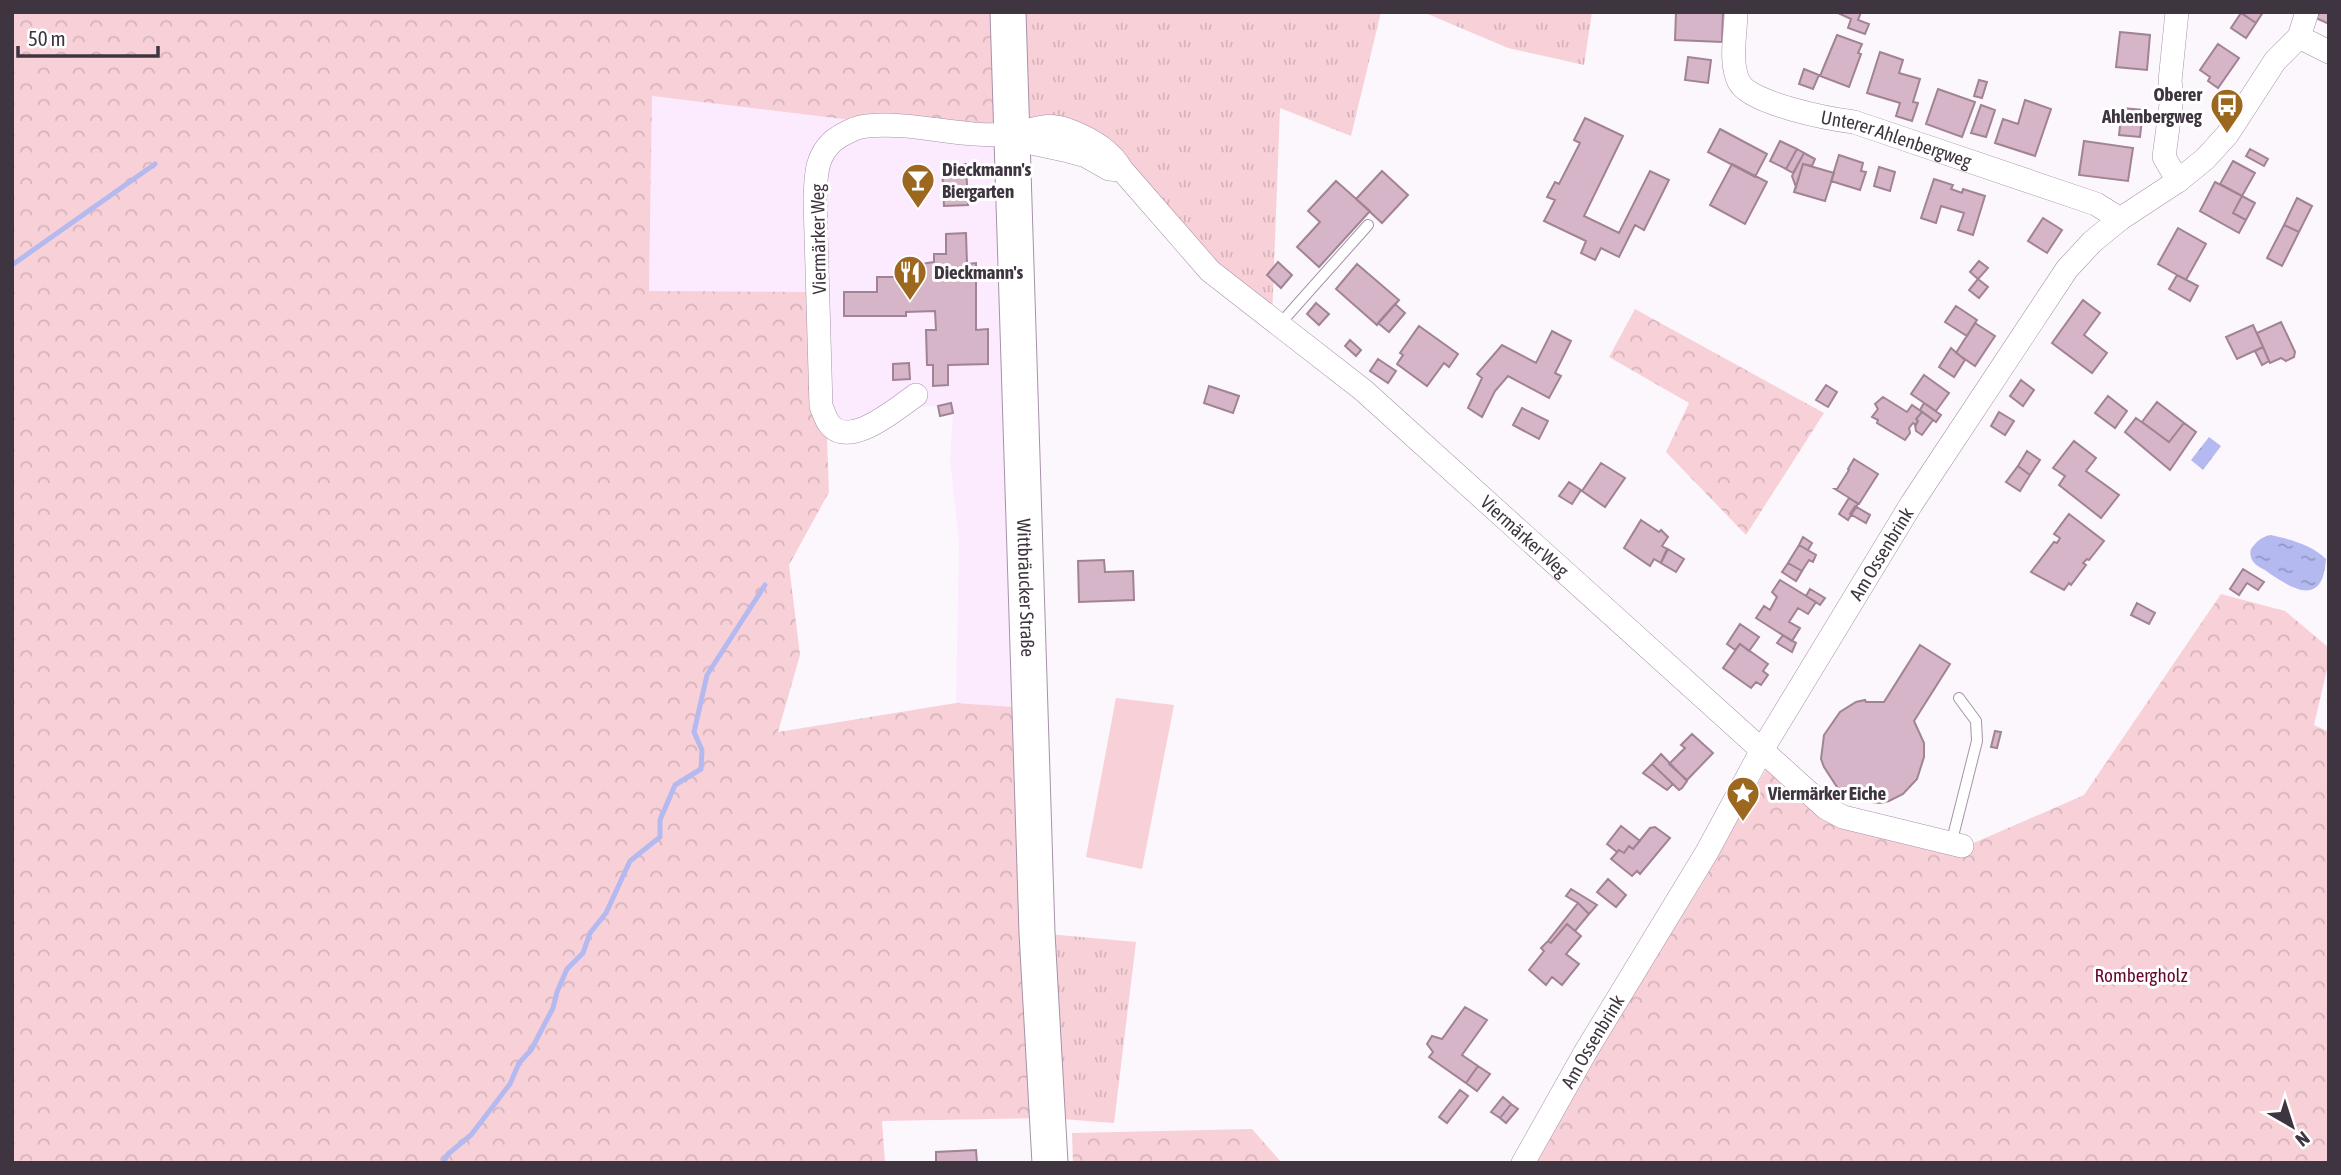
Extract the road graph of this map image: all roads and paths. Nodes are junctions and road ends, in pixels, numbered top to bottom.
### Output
1 (1008, 12) edge
2 (1736, 12) edge
3 (2177, 12) edge
4 (2307, 12) edge
5 (2299, 37) junction
6 (2329, 52) edge
7 (1012, 134) junction
8 (2178, 181) junction
9 (2120, 219) junction
10 (1368, 225) dead end
11 (1279, 325) junction
12 (916, 395) dead end
13 (1959, 698) dead end
14 (1762, 750) junction
15 (1956, 845) joint
16 (1050, 1163) edge
17 (1523, 1163) edge

1 - 7 main road, Wittbräucker Straße
2 - 9 street, Unterer Ahlenbergweg
3 - 8 street
4 - 5 street
5 - 6 street
5 - 8 street, Am Ossenbrink
7 - 11 street, Viermärker Weg
7 - 12 street, Viermärker Weg
7 - 16 main road, Wittbräucker Straße
8 - 9 street, Am Ossenbrink
9 - 14 street, Am Ossenbrink
10 - 11 lane
11 - 14 street, Viermärker Weg
13 - 15 lane
14 - 15 street, Viermärker Weg
14 - 17 street, Am Ossenbrink

